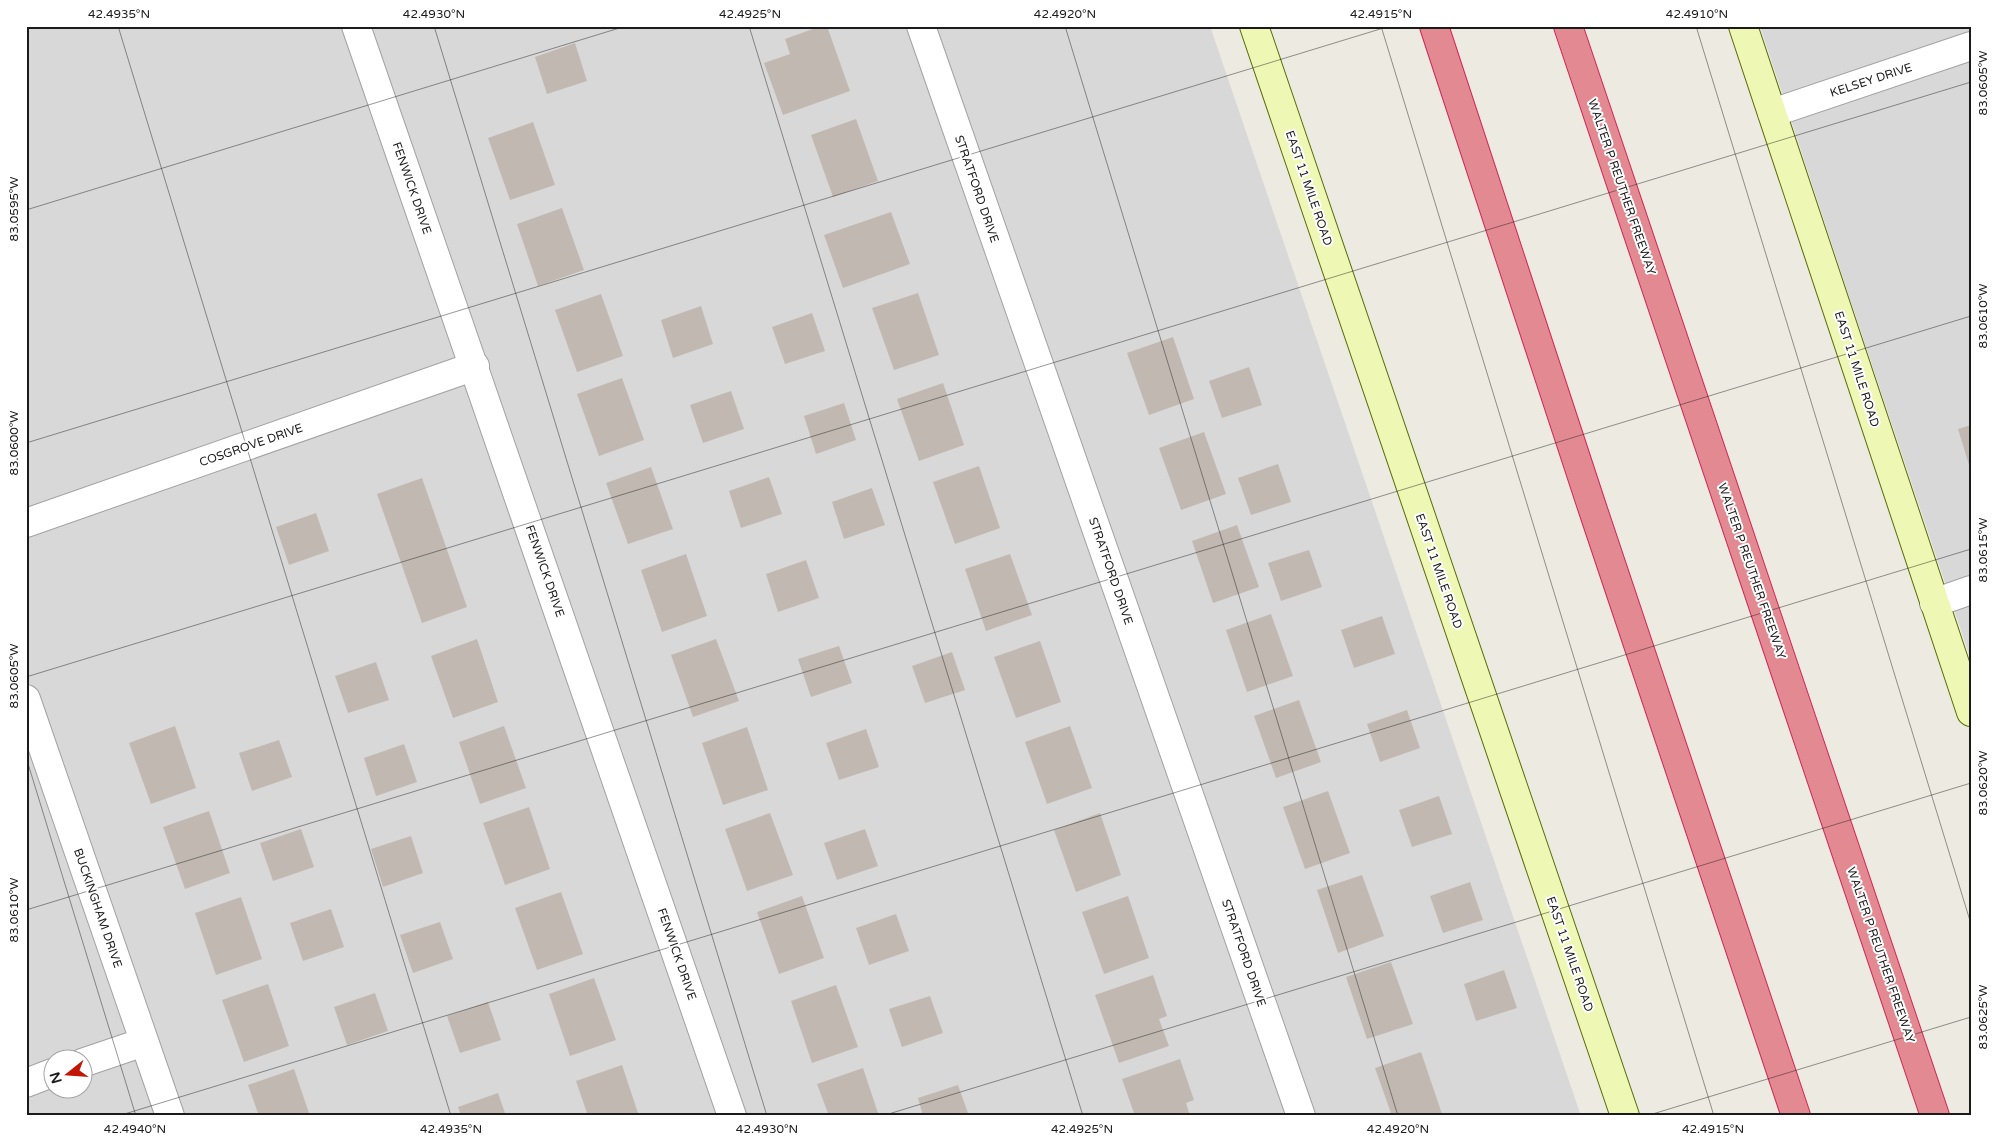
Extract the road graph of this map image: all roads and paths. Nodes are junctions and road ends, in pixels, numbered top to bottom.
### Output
1 (356, 26) edge
2 (921, 26) edge
3 (1254, 26) edge
4 (1434, 26) edge
5 (1568, 26) edge
6 (1743, 26) edge
7 (1971, 46) edge
8 (1772, 113) junction
9 (475, 366) junction
10 (26, 523) edge
11 (1971, 590) edge
12 (1934, 603) junction
13 (26, 699) edge
14 (1971, 712) edge
15 (144, 1042) junction
16 (92, 1060) edge
17 (42, 1077) edge
18 (26, 1083) edge
19 (170, 1116) edge
20 (732, 1116) edge
21 (1301, 1116) edge
22 (1625, 1116) edge
23 (1796, 1116) edge
24 (1936, 1116) edge

1 - 9 street, FENWICK DRIVE
2 - 21 street, STRATFORD DRIVE
3 - 22 main road, EAST 11 MILE ROAD
4 - 23 highway
5 - 24 highway, WALTER P REUTHER FREEWAY
6 - 8 main road, EAST 11 MILE ROAD
7 - 8 street, KELSEY DRIVE
8 - 12 main road, EAST 11 MILE ROAD
9 - 10 street, COSGROVE DRIVE
9 - 20 street, FENWICK DRIVE
11 - 12 street
12 - 14 main road, EAST 11 MILE ROAD
13 - 15 street, BUCKINGHAM DRIVE
15 - 16 street
15 - 19 street, BUCKINGHAM DRIVE
17 - 18 street

